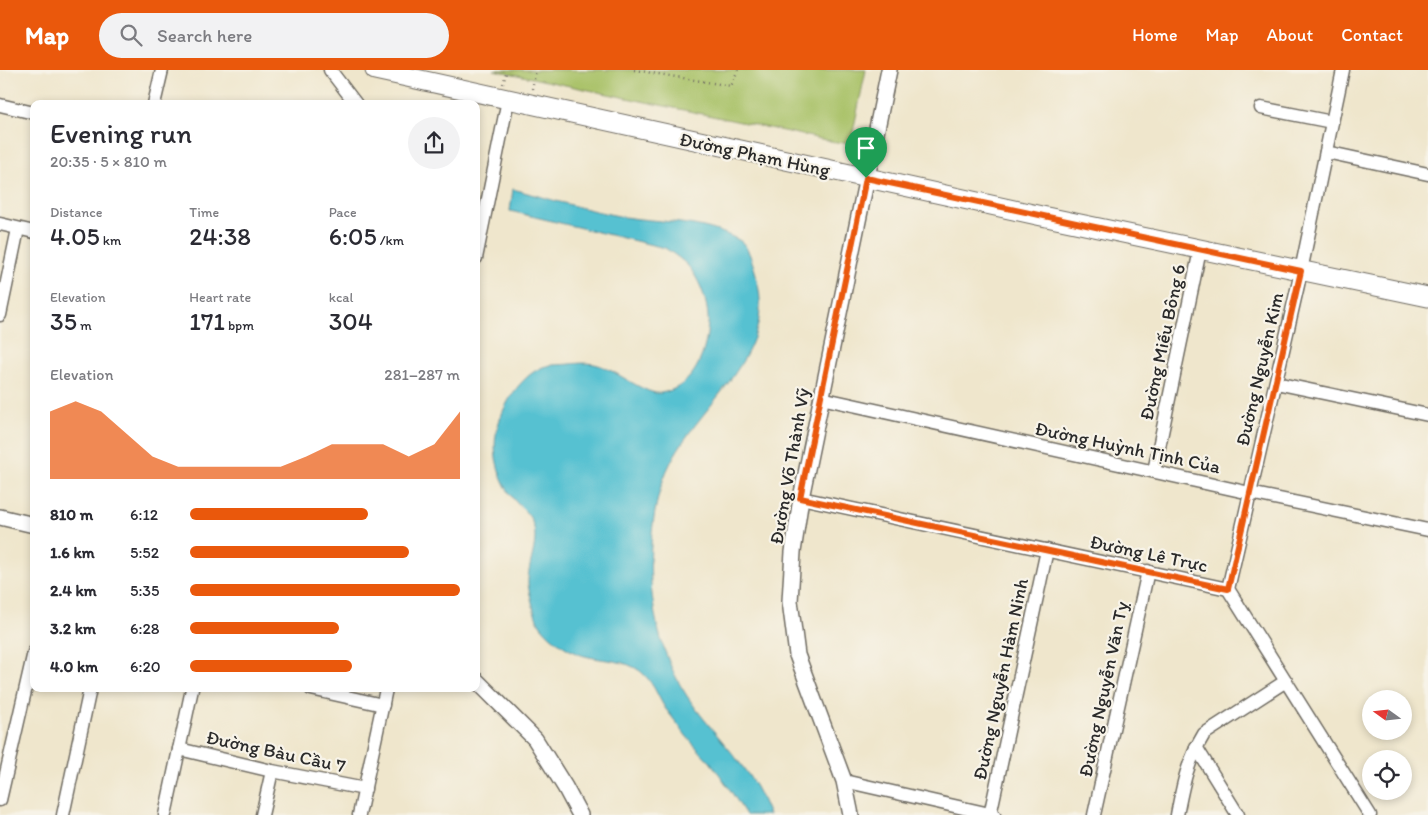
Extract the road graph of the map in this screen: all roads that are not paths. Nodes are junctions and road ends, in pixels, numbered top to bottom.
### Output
1 (162, 70) edge
2 (330, 70) edge
3 (375, 70) edge
4 (890, 70) edge
5 (1343, 70) edge
6 (155, 100) edge
7 (353, 100) edge
8 (508, 100) junction
9 (0, 105) edge
10 (1260, 108) dead end
11 (30, 112) edge
12 (1332, 122) junction
13 (1326, 152) junction
14 (1428, 174) edge
15 (866, 178) junction
16 (0, 224) edge
17 (18, 229) junction
18 (30, 231) edge
19 (480, 238) edge
20 (1200, 250) junction
21 (1301, 271) junction
22 (1428, 297) edge
23 (0, 315) edge
24 (1276, 383) junction
25 (821, 398) junction
26 (1428, 415) edge
27 (1154, 472) junction
28 (1250, 493) junction
29 (800, 498) junction
30 (0, 518) edge
31 (30, 523) edge
32 (1428, 530) edge
33 (1047, 550) junction
34 (1148, 571) junction
35 (1228, 589) junction
36 (30, 669) edge
37 (1286, 680) junction
38 (480, 684) edge
39 (89, 692) edge
40 (191, 692) edge
41 (324, 692) edge
42 (385, 692) edge
43 (383, 705) junction
44 (1196, 747) junction
45 (180, 749) junction
46 (272, 771) junction
47 (844, 781) junction
48 (365, 789) junction
49 (0, 799) edge
50 (63, 815) edge
51 (165, 815) edge
52 (262, 815) edge
53 (359, 815) edge
54 (580, 815) edge
55 (850, 815) edge
56 (992, 815) edge
57 (1094, 815) edge
58 (1177, 815) edge
59 (1238, 815) edge
60 (1370, 815) edge

1 - 6 street
2 - 7 street
3 - 8 main road, Đường Phạm Hùng
4 - 15 street, Đường Võ Thành Vỹ
5 - 12 street, Đường Nguyễn Kim
8 - 15 main road, Đường Phạm Hùng
8 - 19 street
9 - 11 street
10 - 12 street
12 - 13 street, Đường Nguyễn Kim
13 - 14 street
13 - 21 street, Đường Nguyễn Kim
15 - 20 main road, Đường Phạm Hùng
15 - 25 street, Đường Võ Thành Vỹ
16 - 17 street
17 - 18 street
17 - 23 street
20 - 21 main road, Đường Phạm Hùng
20 - 27 street, Đường Miếu Bông 6
21 - 22 main road, Đường Phạm Hùng
21 - 24 street, Đường Nguyễn Kim
24 - 26 street
24 - 28 street, Đường Nguyễn Kim
25 - 27 street, Đường Huỳnh Tịnh Của
25 - 29 street, Đường Võ Thành Vỹ
27 - 28 street, Đường Huỳnh Tịnh Của
28 - 32 street, Đường Huỳnh Tịnh Của
28 - 35 street, Đường Nguyễn Kim
29 - 33 street, Đường Lê Trực
29 - 47 street, Đường Võ Thành Vỹ
30 - 31 street
33 - 34 street, Đường Lê Trực
33 - 56 street, Đường Nguyễn Hàm Ninh
34 - 35 street, Đường Lê Trực
34 - 57 street, Đường Nguyễn Văn Tỵ
35 - 37 street, Đường Lê Trực
36 - 49 street
37 - 44 street
37 - 60 street, Đường Lê Trực
38 - 54 street
39 - 50 street
40 - 45 street
41 - 43 street
42 - 43 street
43 - 48 street
44 - 58 street
44 - 59 street
45 - 46 street, Đường Bàu Cầu 7
45 - 51 street
46 - 48 street, Đường Bàu Cầu 7
46 - 52 street
47 - 55 street, Đường Võ Thành Vỹ
47 - 56 street
48 - 53 street

